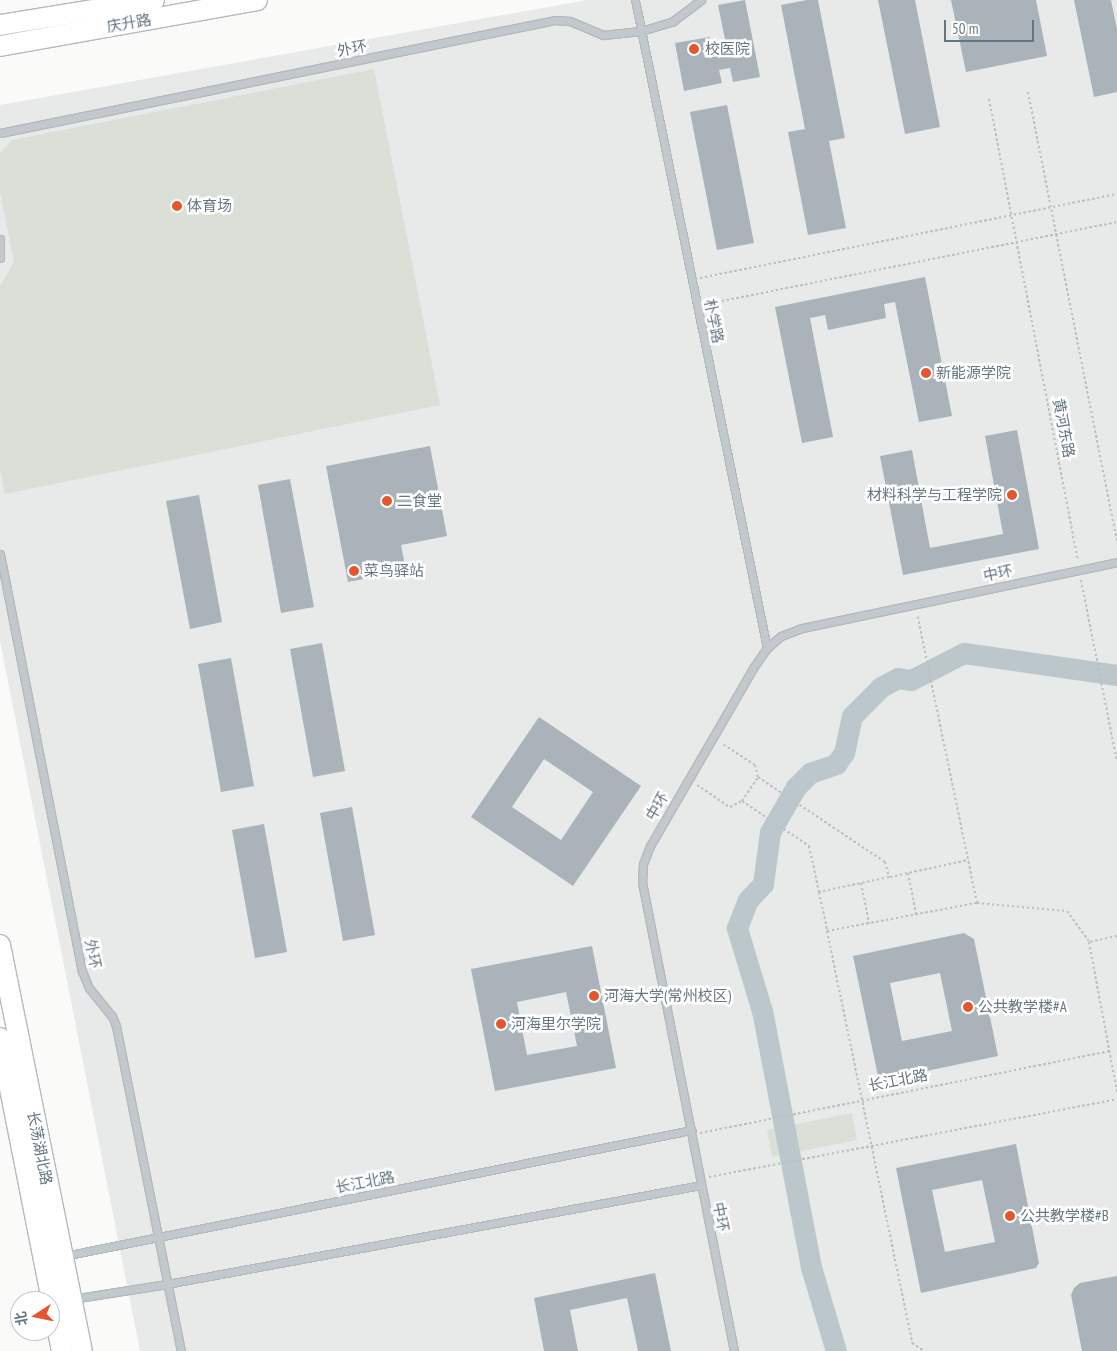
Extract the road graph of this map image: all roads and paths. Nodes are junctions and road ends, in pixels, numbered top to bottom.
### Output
1 (154, 0) edge
2 (257, 0) edge
3 (635, 0) edge
4 (701, 0) edge
5 (0, 25) edge
6 (641, 31) junction
7 (0, 46) edge
8 (1028, 92) dead end
9 (989, 98) dead end
10 (0, 132) edge
11 (1117, 194) edge
12 (1051, 207) junction
13 (1011, 214) junction
14 (1117, 222) edge
15 (1056, 233) junction
16 (0, 239) edge
17 (1016, 242) junction
18 (0, 258) edge
19 (692, 280) junction
20 (697, 306) junction
21 (1117, 540) edge
22 (0, 554) edge
23 (1117, 562) edge
24 (1079, 570) junction
25 (915, 604) junction
26 (767, 648) junction
27 (712, 738) junction
28 (1117, 761) edge
29 (758, 777) junction
30 (689, 779) junction
31 (742, 801) junction
32 (968, 860) junction
33 (908, 873) junction
34 (889, 877) junction
35 (861, 883) junction
36 (818, 892) junction
37 (977, 902) junction
38 (916, 914) junction
39 (869, 923) junction
40 (827, 931) junction
41 (1117, 936) edge
42 (1089, 942) junction
43 (0, 945) edge
44 (0, 1038) edge
45 (1110, 1051) junction
46 (1117, 1092) edge
47 (1117, 1099) edge
48 (862, 1102) junction
49 (691, 1133) junction
50 (871, 1146) junction
51 (700, 1182) junction
52 (158, 1237) junction
53 (53, 1259) junction
54 (167, 1284) junction
55 (62, 1300) junction
56 (62, 1351) edge
57 (82, 1351) edge
58 (181, 1351) edge
59 (734, 1351) edge
60 (924, 1351) edge

1 - 5 main road, 庆升路
2 - 7 main road, 庆升路
3 - 6 lane, 朴学路
4 - 6 lane, 外环
6 - 10 lane, 外环
6 - 19 lane, 朴学路
8 - 12 path, 黄河东路
9 - 13 path, 黄河东路
11 - 12 path
12 - 13 path
12 - 15 path, 黄河东路
13 - 17 path, 黄河东路
13 - 19 path
14 - 15 path
15 - 17 path
15 - 21 path, 黄河东路
16 - 18 lane
17 - 20 path
17 - 24 path, 黄河东路
19 - 20 lane, 朴学路
20 - 26 lane, 朴学路
22 - 52 lane, 外环
23 - 24 lane, 中环
24 - 25 lane, 中环
24 - 28 path, 黄河东路
25 - 26 lane, 中环
25 - 32 path
26 - 27 lane, 中环
27 - 29 path
27 - 30 lane, 中环
29 - 31 path
29 - 34 path
30 - 31 path
30 - 49 lane, 中环
31 - 36 path
32 - 33 path
32 - 37 path
33 - 34 path
33 - 38 path
34 - 35 path
35 - 36 path
35 - 39 path
36 - 40 path
37 - 38 path
37 - 42 path
38 - 39 path
39 - 40 path
40 - 48 path
41 - 42 path
42 - 45 path
43 - 53 main road, 长荡湖北路
44 - 53 main road, 长荡湖北路
45 - 46 path
45 - 48 path, 长江北路
47 - 50 path
48 - 49 path, 长江北路
48 - 50 path
49 - 51 lane, 中环
49 - 52 lane, 长江北路
50 - 51 path
50 - 60 path
51 - 54 lane
51 - 59 lane, 中环
52 - 53 lane, 长江北路
52 - 54 lane, 外环
53 - 55 main road, 长荡湖北路
54 - 55 lane
54 - 58 lane, 外环
55 - 56 main road, 长荡湖北路
55 - 57 main road, 长荡湖北路

